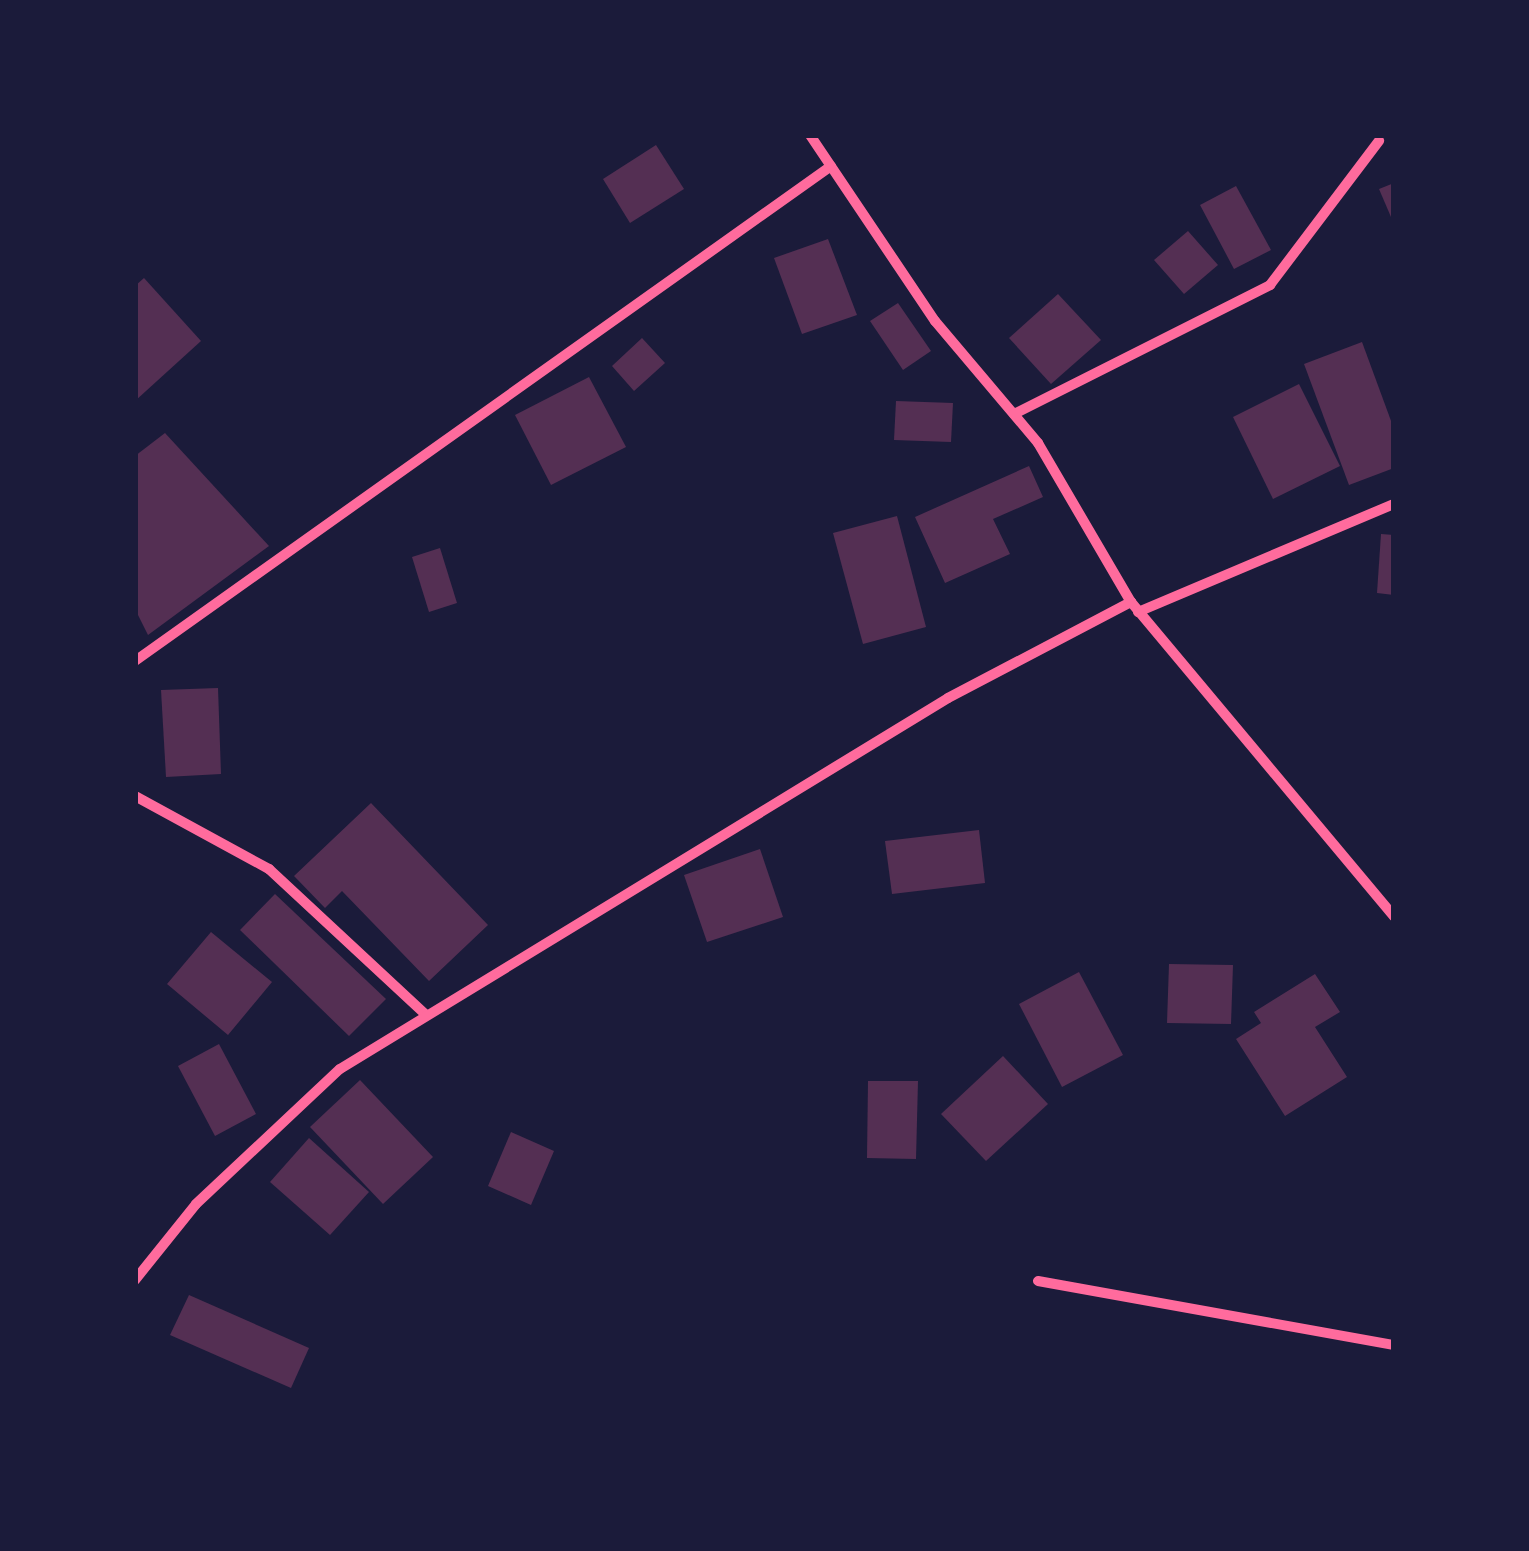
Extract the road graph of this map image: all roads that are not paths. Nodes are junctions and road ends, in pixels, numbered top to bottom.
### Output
1 (810, 135) edge
2 (1378, 141) dead end
3 (832, 166) junction
4 (1014, 414) junction
5 (1394, 504) edge
6 (1134, 607) junction
7 (135, 662) edge
8 (135, 796) edge
9 (1394, 916) edge
10 (426, 1015) junction
11 (135, 1280) edge
12 (1038, 1280) dead end
13 (1394, 1345) edge

1 - 3 street
2 - 4 street
3 - 4 street
3 - 7 street
4 - 6 street
5 - 6 street
6 - 9 street
6 - 10 street
8 - 10 street
10 - 11 street
12 - 13 street

